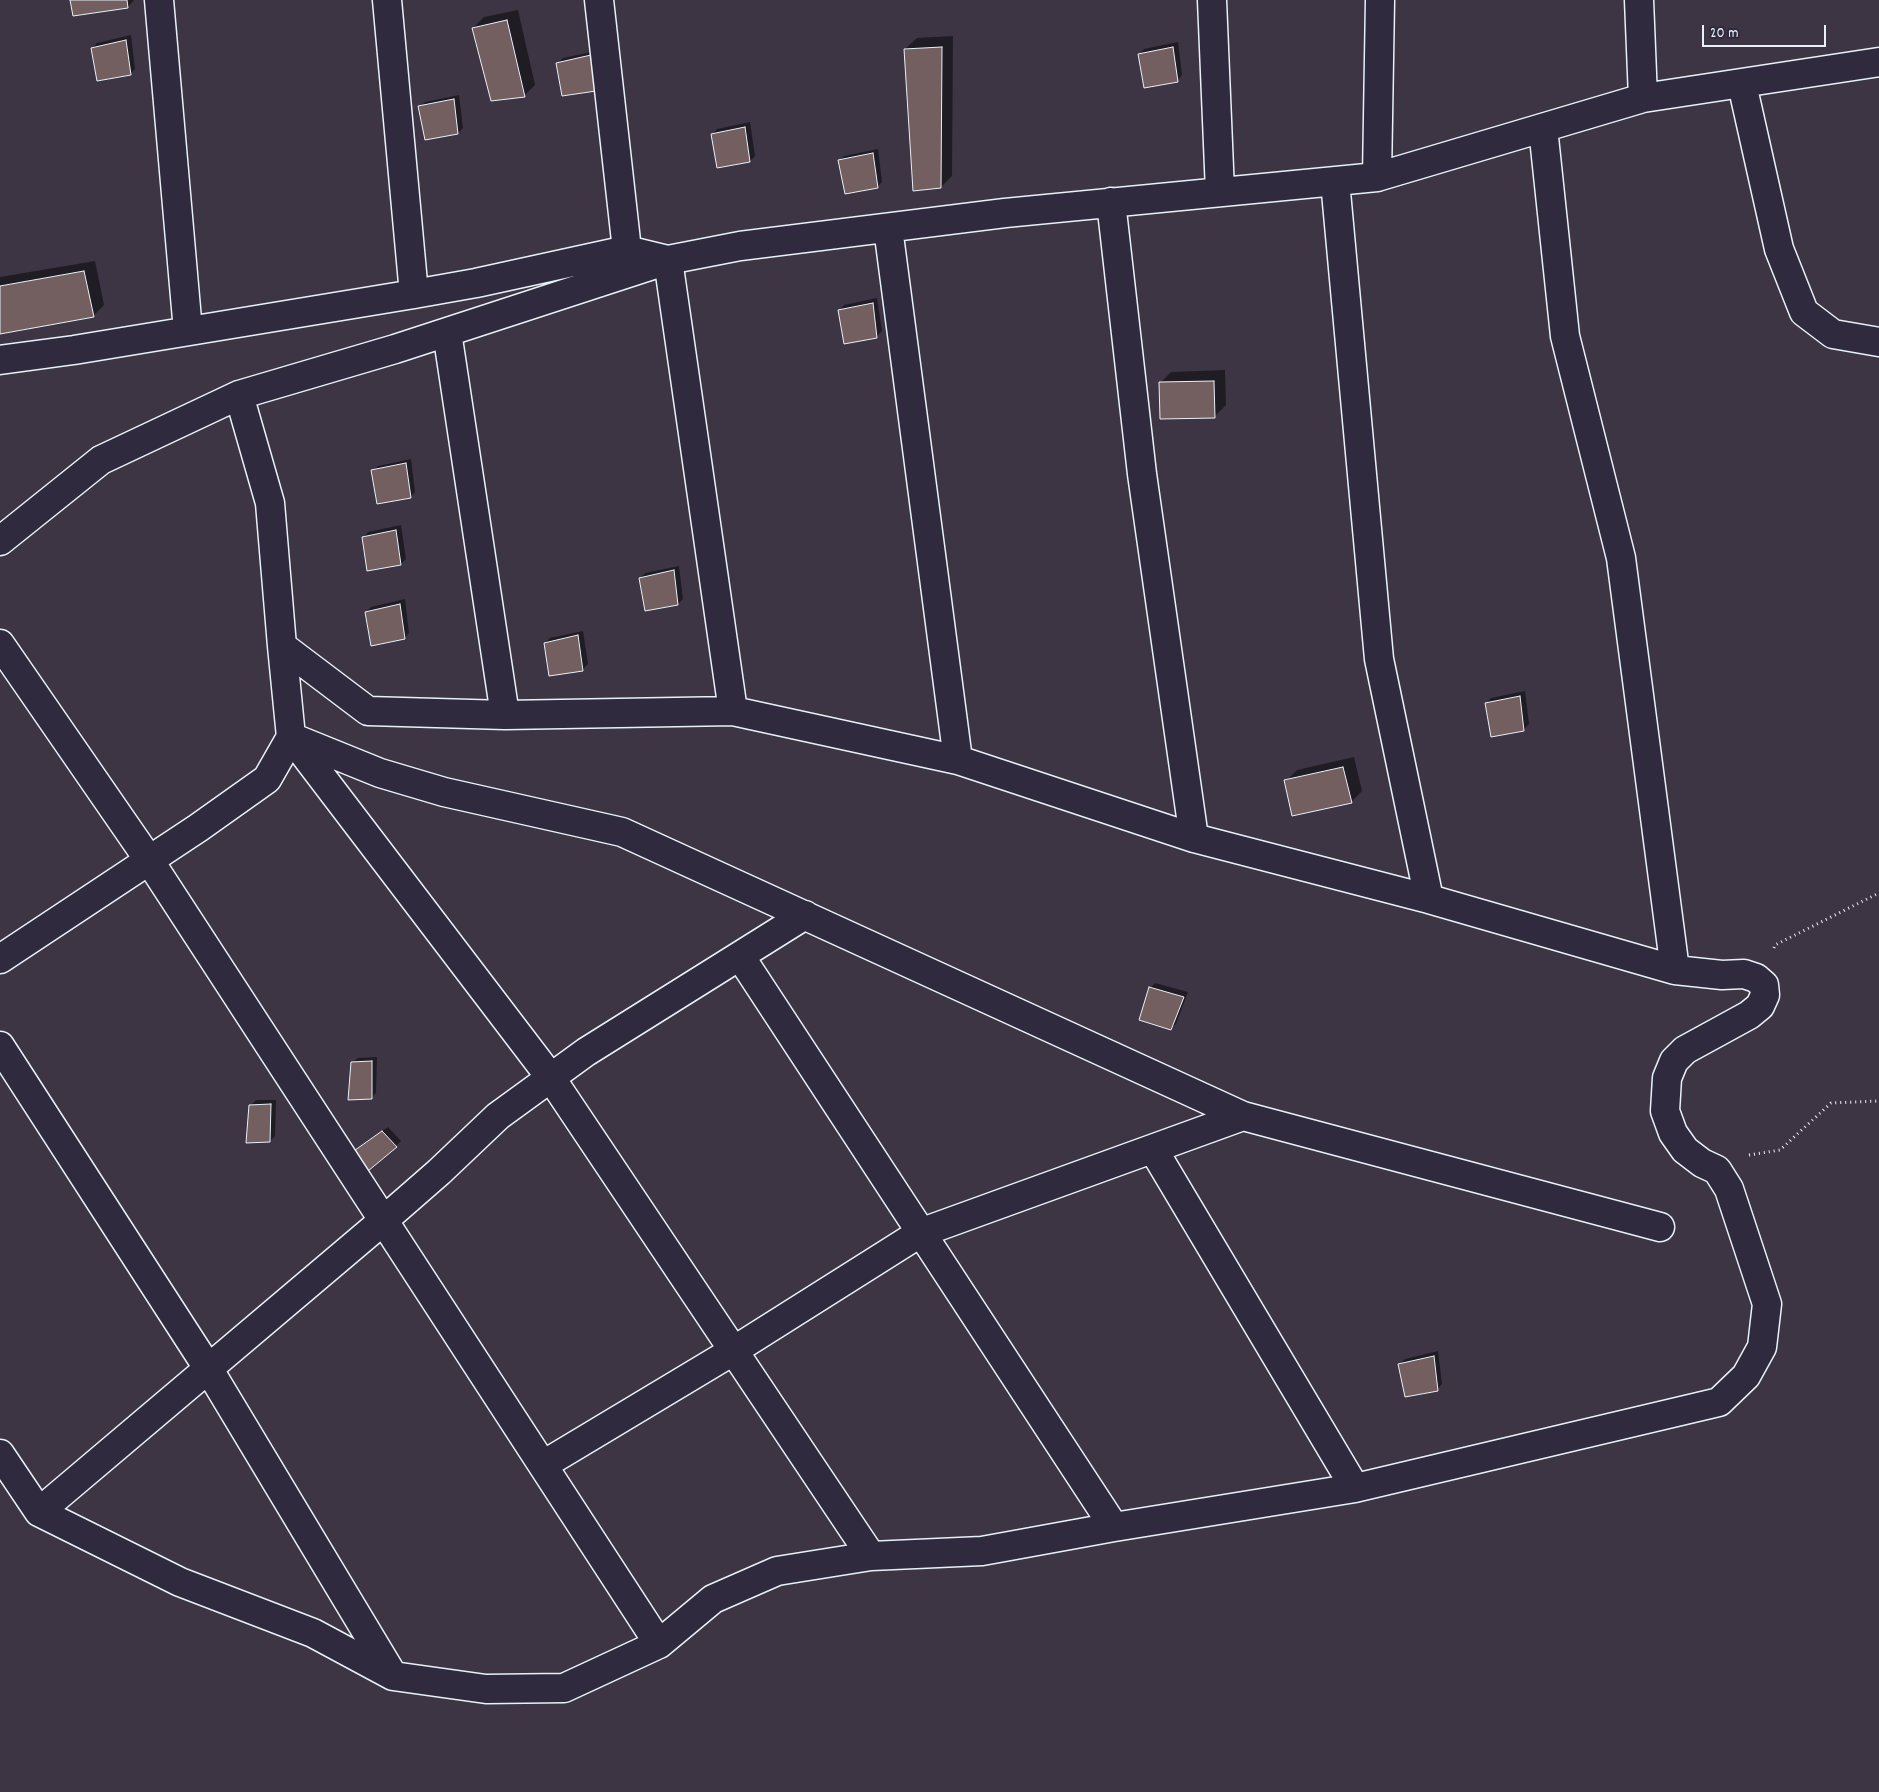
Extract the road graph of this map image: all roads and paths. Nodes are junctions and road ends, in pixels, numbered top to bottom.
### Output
1 (159, 0) edge
2 (387, 0) edge
3 (599, 0) edge
4 (1212, 0) edge
5 (1380, 0) edge
6 (1639, 0) edge
7 (1879, 62) edge
8 (1742, 84) junction
9 (1644, 98) junction
10 (1543, 128) junction
11 (1377, 177) junction
12 (1335, 181) junction
13 (1220, 192) junction
14 (1112, 202) junction
15 (888, 228) junction
16 (627, 250) junction
17 (668, 260) junction
18 (414, 294) junction
19 (188, 331) junction
20 (447, 332) junction
21 (1879, 342) edge
22 (0, 360) edge
23 (239, 395) junction
24 (0, 541) edge
25 (0, 644) edge
26 (282, 646) junction
27 (733, 711) junction
28 (505, 715) junction
29 (291, 737) junction
30 (958, 760) junction
31 (1194, 838) junction
32 (149, 860) junction
33 (1879, 893) edge
34 (1429, 899) junction
35 (805, 916) junction
36 (740, 956) junction
37 (0, 959) edge
38 (1675, 970) junction
39 (1764, 985) junction
40 (0, 1046) edge
41 (551, 1078) junction
42 (1879, 1101) edge
43 (1242, 1116) junction
44 (1153, 1149) junction
45 (1702, 1162) junction
46 (384, 1220) junction
47 (1660, 1227) dead end
48 (920, 1233) junction
49 (733, 1350) junction
50 (208, 1368) junction
51 (0, 1454) edge
52 (543, 1465) junction
53 (1355, 1488) junction
54 (39, 1512) junction
55 (1114, 1527) junction
56 (870, 1556) junction
57 (659, 1644) junction
58 (393, 1676) junction

1 - 19 street
2 - 18 street
3 - 16 street
4 - 13 street
5 - 11 street
6 - 9 street
7 - 8 street
8 - 9 street
8 - 21 street
9 - 10 street
10 - 11 street
10 - 38 street
11 - 12 street
12 - 13 street
12 - 34 street
13 - 14 street
14 - 15 street
14 - 31 street
15 - 17 street
15 - 30 street
16 - 17 street
16 - 18 street
17 - 20 street
17 - 27 street
18 - 19 street
19 - 22 street
20 - 23 street
20 - 28 street
23 - 24 street
23 - 26 street
25 - 32 street
26 - 28 street
26 - 29 street
27 - 28 street
27 - 30 street
29 - 32 street
29 - 35 street
29 - 41 street
30 - 31 street
31 - 34 street
32 - 37 street
32 - 46 street
33 - 39 path
34 - 38 street
35 - 36 street
35 - 43 street
36 - 41 street
36 - 48 street
38 - 39 street
39 - 45 street
40 - 50 street
41 - 46 street
41 - 49 street
42 - 45 path
43 - 44 street
43 - 47 street
44 - 48 street
44 - 53 street
45 - 53 street
46 - 50 street
46 - 52 street
48 - 49 street
48 - 55 street
49 - 52 street
49 - 56 street
50 - 54 street
50 - 58 street
51 - 54 street
52 - 57 street
53 - 55 street
54 - 58 street
55 - 56 street
56 - 57 street
57 - 58 street

